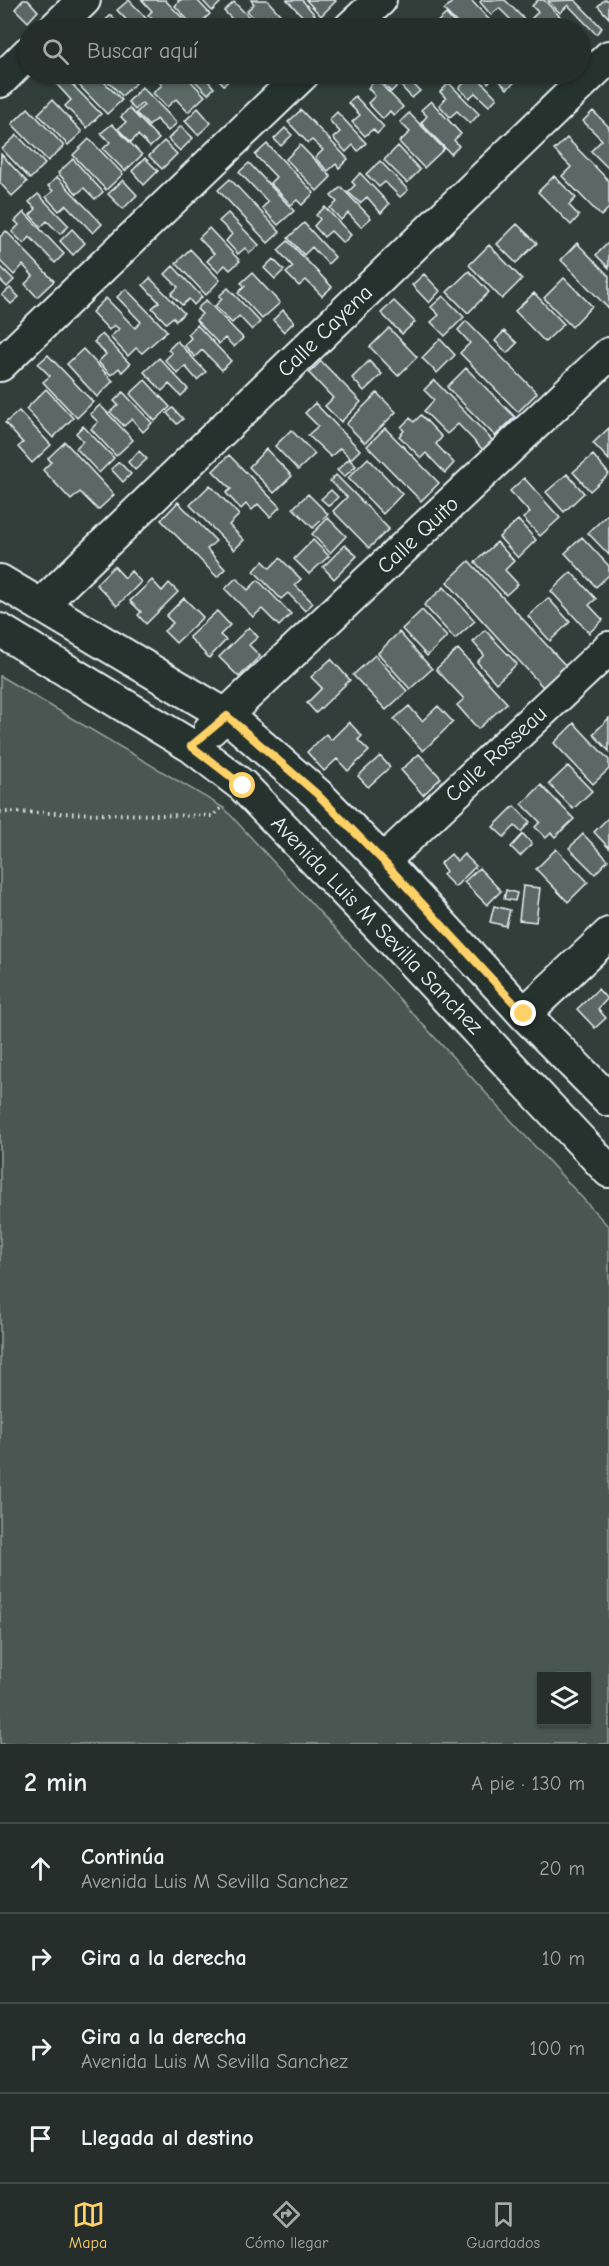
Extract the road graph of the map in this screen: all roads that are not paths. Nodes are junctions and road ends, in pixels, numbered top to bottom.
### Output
1 (84, 0) edge
2 (380, 0) edge
3 (65, 18) edge
4 (361, 18) edge
5 (609, 57) edge
6 (18, 63) edge
7 (591, 74) edge
8 (0, 81) edge
9 (293, 84) edge
10 (581, 84) edge
11 (609, 354) edge
12 (0, 366) edge
13 (0, 581) edge
14 (41, 605) junction
15 (0, 630) edge
16 (609, 648) edge
17 (227, 716) junction
18 (191, 746) junction
19 (383, 861) junction
20 (609, 934) edge
21 (524, 1014) junction
22 (609, 1100) edge
23 (609, 1171) edge

1 - 3 street
2 - 4 street
5 - 7 street, Calle Cayena
6 - 8 street
9 - 12 street
10 - 14 street, Calle Cayena
11 - 17 street, Calle Quito
13 - 14 street, Avenida Luis M Sevilla Sanchez
14 - 17 street, Avenida Luis M Sevilla Sanchez
15 - 18 street, Avenida Luis M Sevilla Sanchez
16 - 19 street, Calle Rosseau
17 - 18 street, Calle Quito
17 - 19 street, Avenida Luis M Sevilla Sanchez
18 - 23 street, Avenida Luis M Sevilla Sanchez
19 - 21 street, Avenida Luis M Sevilla Sanchez
20 - 21 street
21 - 22 street, Avenida Luis M Sevilla Sanchez

